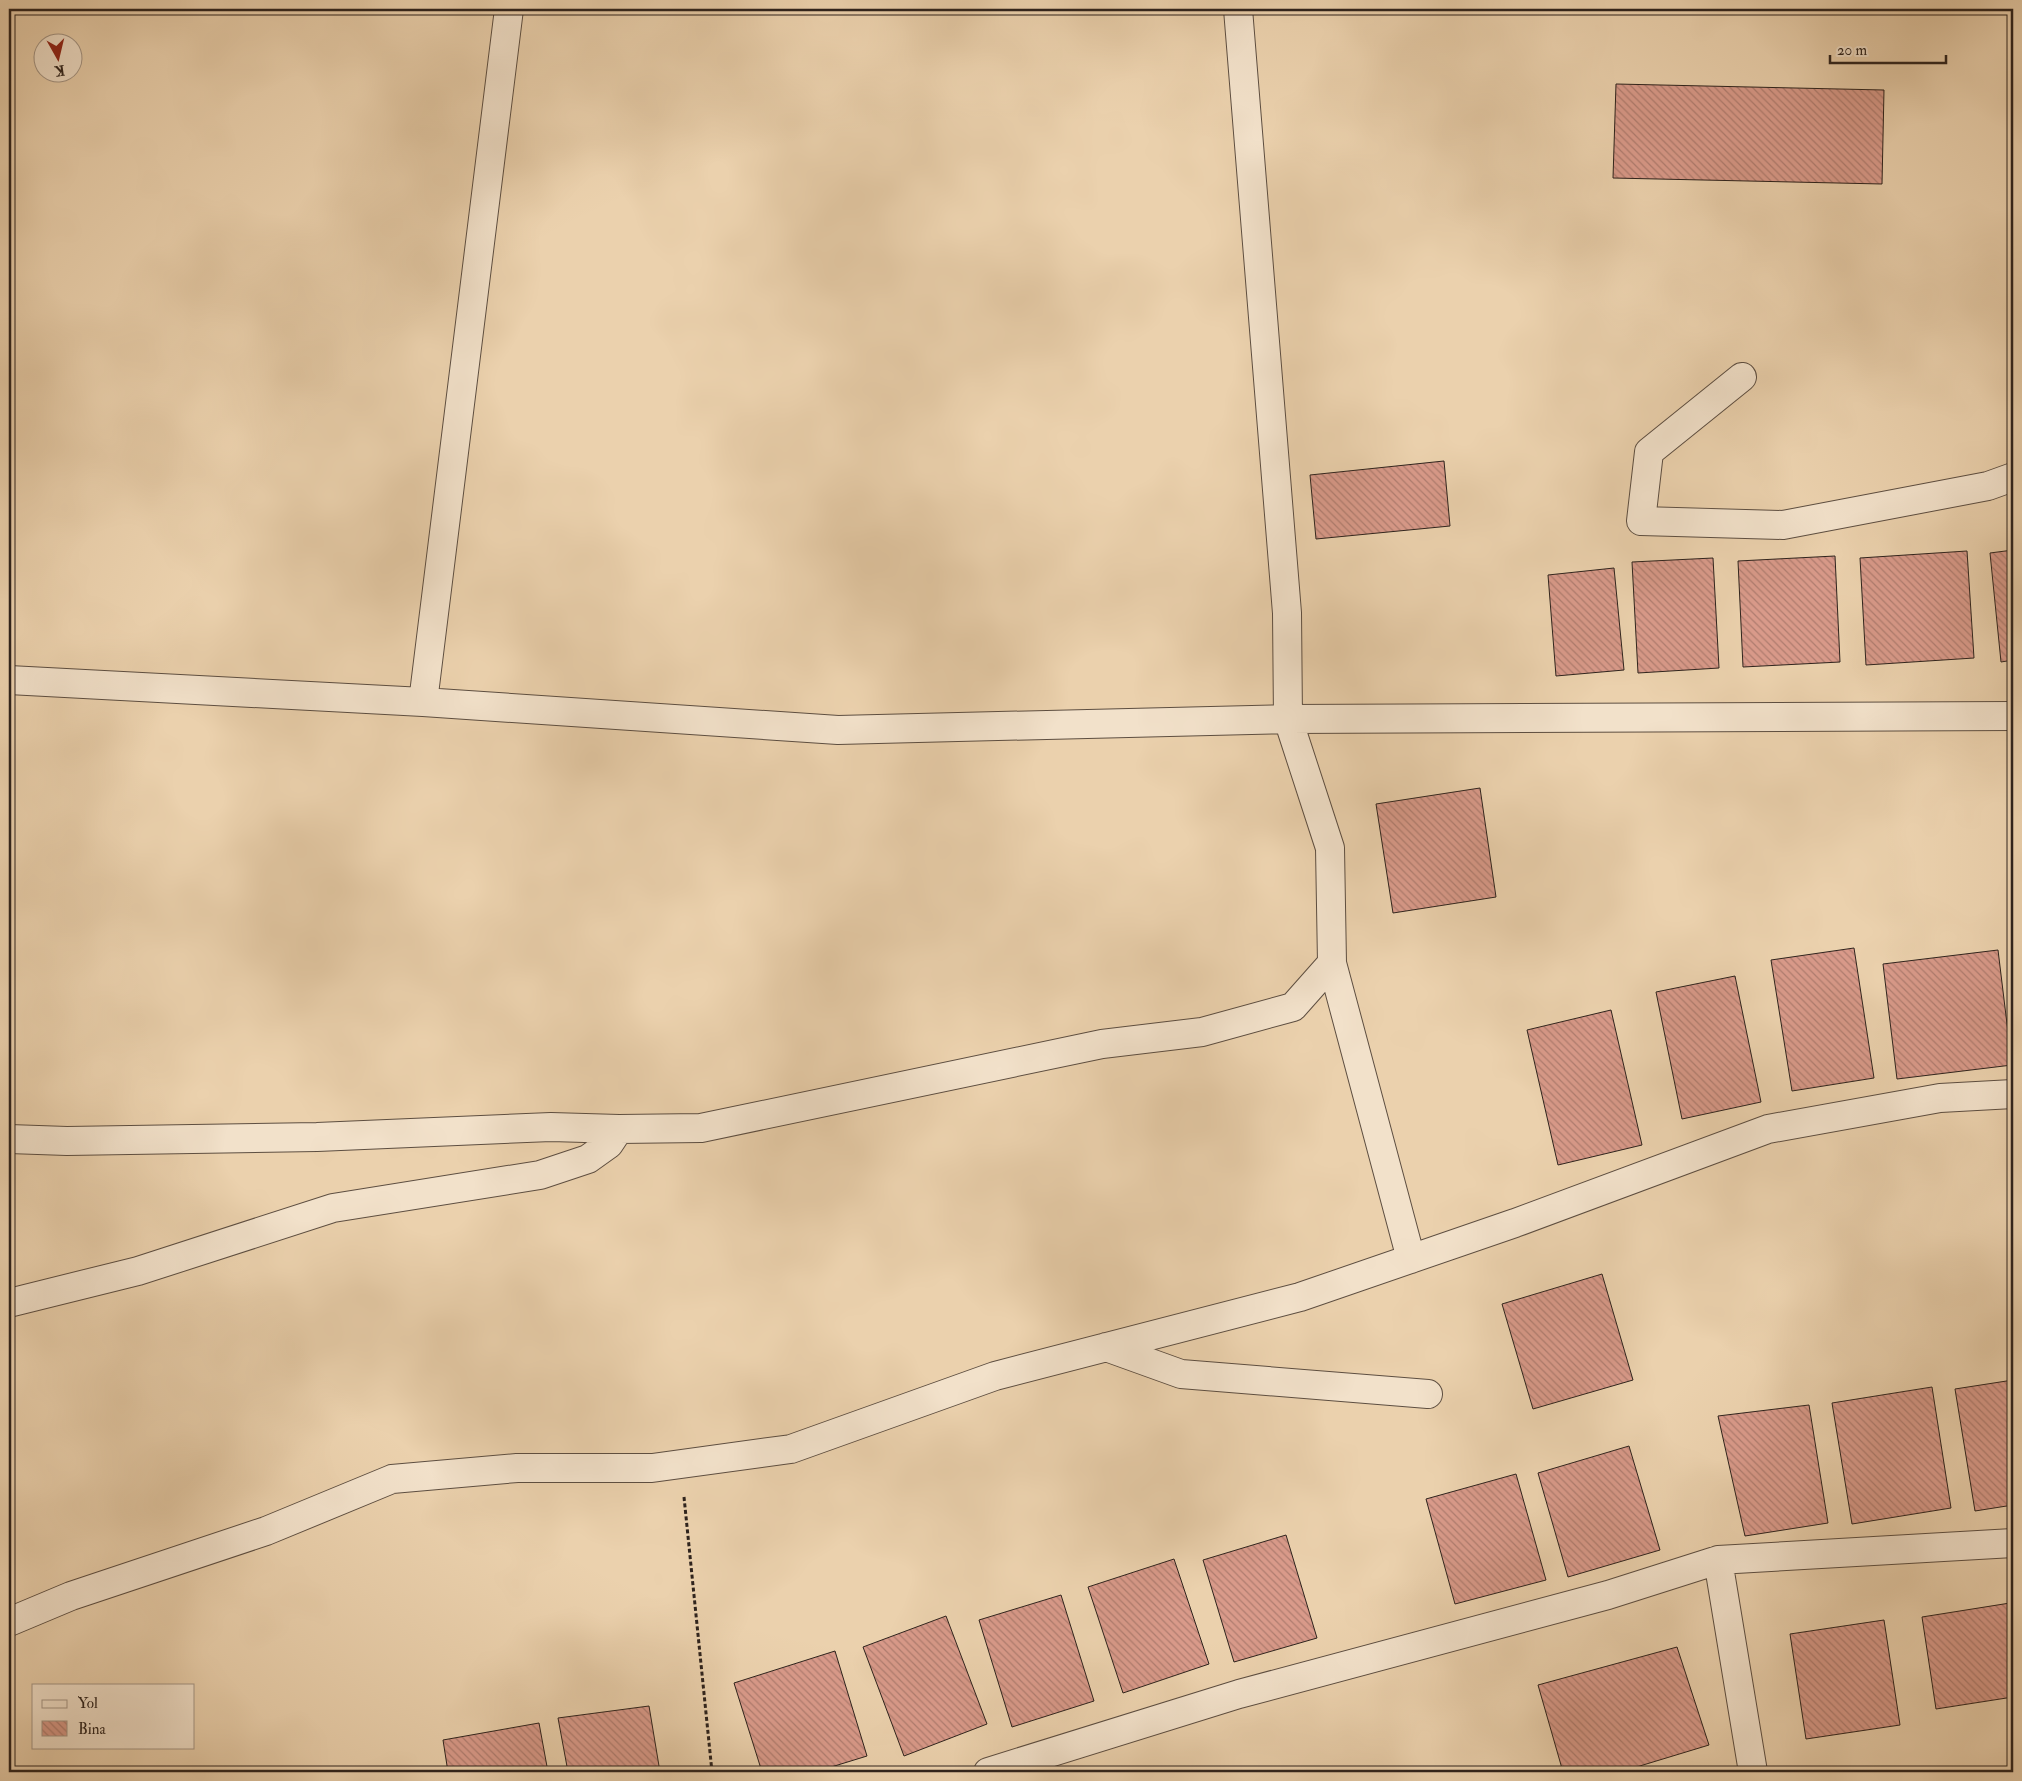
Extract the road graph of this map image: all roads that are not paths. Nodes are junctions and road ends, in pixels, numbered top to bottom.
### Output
1 (509, 9) edge
2 (1238, 9) edge
3 (1742, 377) dead end
4 (2013, 477) edge
5 (9, 680) edge
6 (422, 702) junction
7 (2013, 716) edge
8 (1288, 719) junction
9 (1332, 963) junction
10 (2013, 1094) edge
11 (619, 1129) junction
12 (9, 1139) edge
13 (1411, 1259) junction
14 (9, 1303) edge
15 (1106, 1347) junction
16 (1428, 1394) dead end
17 (2013, 1543) edge
18 (1718, 1560) junction
19 (9, 1622) edge
20 (988, 1772) edge
21 (1753, 1772) edge

1 - 6 street
2 - 8 street
3 - 4 street
5 - 6 street
6 - 8 street
7 - 8 street
8 - 9 street
9 - 11 street
9 - 13 street
10 - 13 street
11 - 12 street
11 - 14 street
13 - 15 street
15 - 16 street
15 - 19 street
17 - 18 street
18 - 20 street
18 - 21 street

